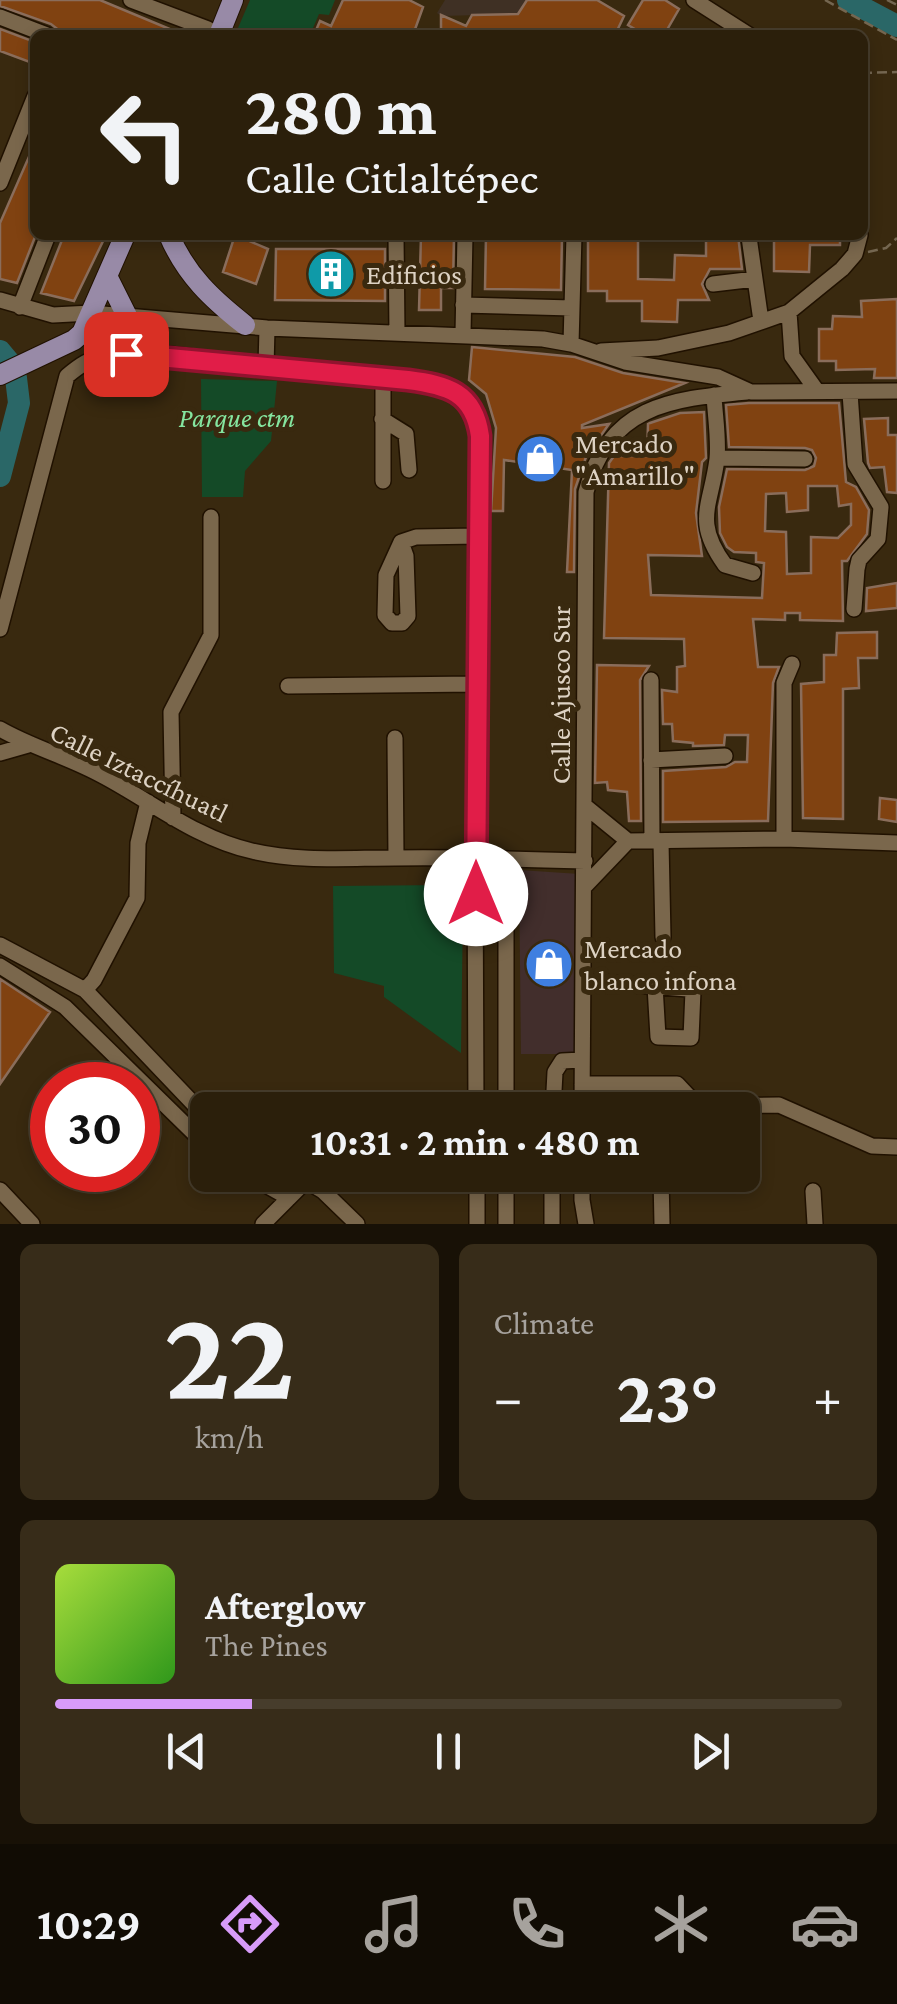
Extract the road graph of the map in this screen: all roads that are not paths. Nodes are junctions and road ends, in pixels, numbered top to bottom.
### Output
1 (131, 0) edge
2 (219, 0) edge
3 (233, 0) edge
4 (694, 0) edge
5 (0, 17) edge
6 (34, 30) edge
7 (204, 30) edge
8 (212, 30) edge
9 (213, 30) edge
10 (739, 30) edge
11 (30, 108) edge
12 (0, 183) edge
13 (46, 240) edge
14 (123, 240) edge
15 (172, 240) edge
16 (396, 240) edge
17 (464, 240) edge
18 (574, 240) edge
19 (749, 240) edge
20 (859, 240) edge
21 (107, 276) junction
22 (755, 279) junction
23 (713, 284) dead end
24 (0, 300) edge
25 (463, 304) junction
26 (20, 307) junction
27 (572, 308) junction
28 (790, 312) junction
29 (92, 313) junction
30 (127, 316) junction
31 (761, 321) junction
32 (245, 325) junction
33 (267, 328) junction
34 (397, 333) junction
35 (463, 334) junction
36 (570, 344) junction
37 (592, 351) junction
38 (266, 366) junction
39 (9, 372) edge
40 (801, 372) junction
41 (383, 376) junction
42 (897, 391) edge
43 (751, 392) junction
44 (793, 392) junction
45 (816, 392) junction
46 (850, 392) junction
47 (714, 395) junction
48 (382, 419) junction
49 (717, 458) junction
50 (804, 459) dead end
51 (409, 470) dead end
52 (383, 481) dead end
53 (211, 516) dead end
54 (479, 536) junction
55 (401, 542) dead end
56 (753, 573) dead end
57 (854, 609) dead end
58 (0, 629) edge
59 (792, 664) dead end
60 (651, 680) dead end
61 (477, 684) junction
62 (288, 686) dead end
63 (0, 730) edge
64 (395, 738) dead end
65 (28, 745) junction
66 (0, 752) edge
67 (725, 756) dead end
68 (651, 760) junction
69 (148, 802) junction
70 (585, 806) junction
71 (172, 818) junction
72 (784, 839) junction
73 (628, 841) junction
74 (656, 842) junction
75 (897, 843) edge
76 (396, 858) junction
77 (475, 858) junction
78 (506, 858) junction
79 (585, 861) junction
80 (585, 886) junction
81 (663, 937) dead end
82 (0, 945) edge
83 (0, 966) edge
84 (584, 981) junction
85 (654, 986) dead end
86 (85, 990) junction
87 (148, 1056) junction
88 (582, 1060) junction
89 (124, 1062) edge
90 (141, 1062) edge
91 (582, 1084) junction
92 (476, 1092) edge
93 (506, 1092) edge
94 (553, 1092) edge
95 (582, 1092) edge
96 (160, 1098) edge
97 (190, 1100) edge
98 (190, 1129) edge
99 (897, 1147) edge
100 (0, 1190) edge
101 (814, 1191) dead end
102 (279, 1192) edge
103 (294, 1192) edge
104 (319, 1192) edge
105 (477, 1192) edge
106 (506, 1192) edge
107 (552, 1192) edge
108 (582, 1192) edge
109 (661, 1192) edge
110 (290, 1198) junction
111 (32, 1224) edge
112 (264, 1224) edge
113 (358, 1224) edge
114 (477, 1224) edge
115 (506, 1224) edge
116 (552, 1224) edge
117 (586, 1224) edge
118 (662, 1224) edge
119 (814, 1224) edge

1 - 7 street
2 - 8 main road
3 - 9 main road
4 - 10 street
5 - 6 street
11 - 12 street
13 - 26 street
14 - 21 main road
15 - 32 main road
16 - 34 street
17 - 25 street
18 - 27 street
19 - 22 street
20 - 28 street
21 - 29 main road
21 - 30 main road
22 - 23 street
22 - 31 street
24 - 26 street
25 - 27 street
25 - 35 street
26 - 29 street
27 - 36 street
28 - 31 street
28 - 40 street
29 - 30 street
29 - 39 main road
30 - 32 street
31 - 37 street
32 - 33 street
33 - 34 street
33 - 38 street
34 - 35 street
35 - 36 street
36 - 37 street
37 - 43 street
38 - 41 street
38 - 58 street
40 - 44 street
40 - 45 street
41 - 48 street
41 - 54 street
42 - 46 street, Calle Ajusco Sur
43 - 44 street, Calle Ajusco Sur
43 - 47 street, Calle Ajusco Sur
44 - 45 street, Calle Ajusco Sur
45 - 46 street, Calle Ajusco Sur
46 - 57 street
47 - 49 street
47 - 70 street, Calle Ajusco Sur
48 - 51 street
48 - 52 street
49 - 50 street
49 - 56 street
53 - 71 street
54 - 55 street
54 - 61 street
59 - 72 street
60 - 68 street
61 - 62 street
61 - 77 street
63 - 65 street, Calle Iztaccíhuatl
64 - 76 street
65 - 66 street, Calle Iztaccíhuatl
65 - 69 street, Calle Iztaccíhuatl
67 - 68 street
68 - 74 street
69 - 71 street, Calle Iztaccíhuatl
69 - 86 street
70 - 73 street
70 - 79 street, Calle Ajusco Sur
71 - 76 street, Calle Iztaccíhuatl
72 - 74 street
72 - 75 street
73 - 74 street
73 - 80 street
74 - 81 street
76 - 77 street, Calle Iztaccíhuatl
77 - 78 street, Calle Iztaccíhuatl
77 - 92 street
78 - 79 street, Calle Iztaccíhuatl
78 - 93 street
79 - 80 street, Calle Ajusco Sur
80 - 84 street, Calle Ajusco Sur
82 - 86 street
83 - 89 street
84 - 85 street
84 - 88 street, Calle Ajusco Sur
86 - 87 street
87 - 90 street
87 - 97 street
88 - 91 street, Calle Ajusco Sur
88 - 94 street
91 - 95 street, Calle Ajusco Sur
91 - 99 street
96 - 98 street
100 - 111 street
101 - 119 street
102 - 110 street
103 - 110 street
104 - 113 street
105 - 114 street
106 - 115 street
107 - 116 street
108 - 117 street
109 - 118 street
110 - 112 street

